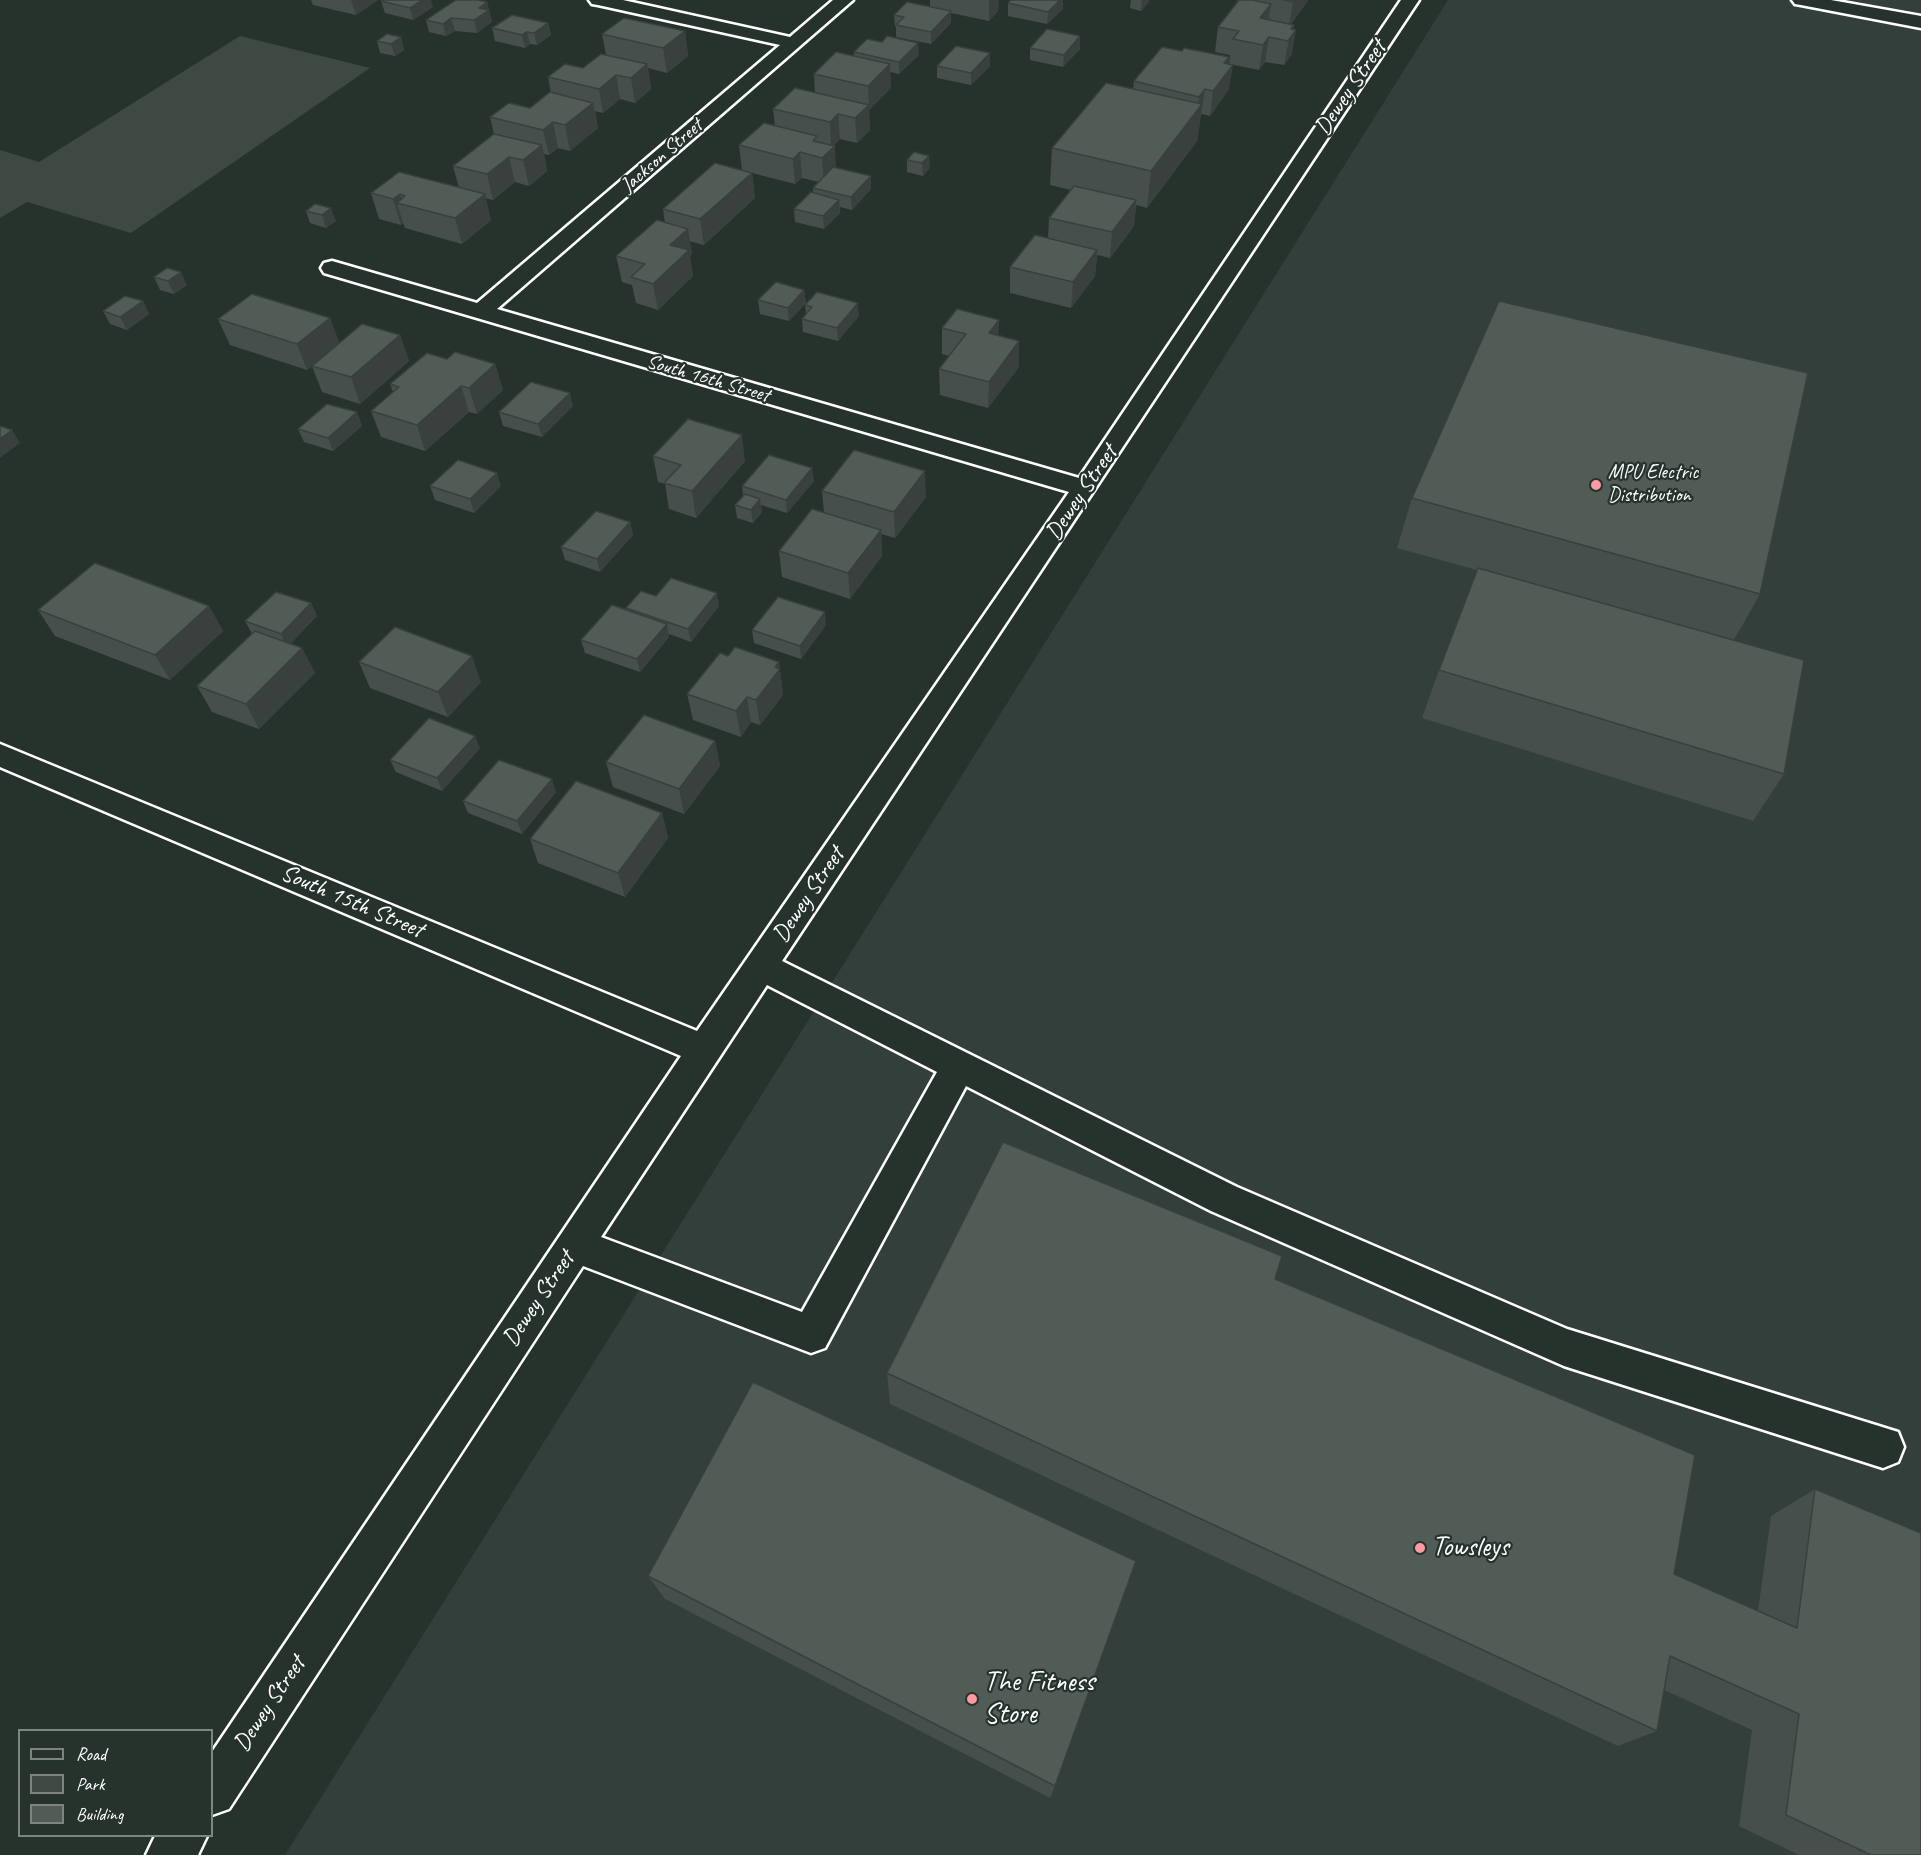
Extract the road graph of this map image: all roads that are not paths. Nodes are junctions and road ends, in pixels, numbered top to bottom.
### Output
1 (598, 0) edge
2 (844, 0) edge
3 (1410, 0) edge
4 (1801, 0) edge
5 (1921, 22) edge
6 (794, 43) junction
7 (332, 268) dead end
8 (480, 312) junction
9 (1085, 488) junction
10 (0, 755) edge
11 (760, 966) junction
12 (704, 1050) junction
13 (958, 1067) junction
14 (575, 1245) junction
15 (1883, 1447) dead end
16 (213, 1790) edge
17 (182, 1837) edge
18 (170, 1855) edge

1 - 6 street
2 - 6 street, Jackson Street
3 - 9 street, Dewey Street
4 - 5 street
6 - 8 street, Jackson Street
7 - 8 street, South 16th Street
8 - 9 street, South 16th Street
9 - 11 street, Dewey Street
10 - 12 street, South 15th Street
11 - 12 street, Dewey Street
11 - 13 street
12 - 14 street, Dewey Street
13 - 14 street
13 - 15 street
14 - 16 street, Dewey Street
17 - 18 street

